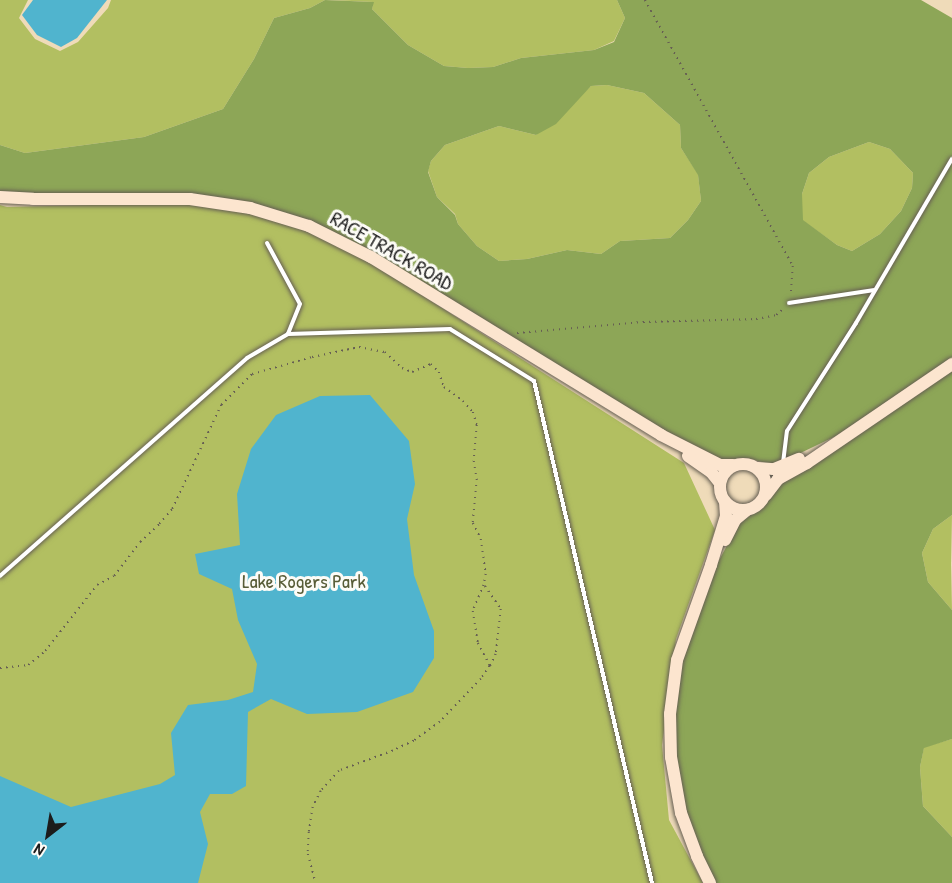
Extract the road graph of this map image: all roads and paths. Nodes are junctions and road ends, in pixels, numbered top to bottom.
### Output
1 (645, 0) edge
2 (952, 159) edge
3 (0, 196) edge
4 (267, 243) dead end
5 (875, 290) junction
6 (789, 303) junction
7 (288, 334) junction
8 (498, 335) junction
9 (952, 364) edge
10 (661, 435) junction
11 (733, 465) junction
12 (758, 468) junction
13 (783, 471) junction
14 (720, 483) junction
15 (766, 495) junction
16 (725, 502) junction
17 (747, 510) junction
18 (711, 565) junction
19 (0, 576) edge
20 (484, 585) junction
21 (0, 668) edge
22 (488, 670) junction
23 (316, 883) edge
24 (652, 883) edge
25 (711, 883) edge

1 - 6 path
2 - 5 lane
3 - 8 main road, RACE TRACK ROAD
4 - 7 lane
5 - 6 lane
5 - 13 lane
6 - 8 path
7 - 19 lane
7 - 24 lane
8 - 10 main road, RACE TRACK ROAD
9 - 13 main road
10 - 11 main road, RACE TRACK ROAD
10 - 14 main road, RACE TRACK ROAD
11 - 12 main road
11 - 14 main road
12 - 13 main road
12 - 15 main road
13 - 15 main road
14 - 16 main road
15 - 17 main road
16 - 17 main road
16 - 18 main road
17 - 18 main road
18 - 25 main road
20 - 21 path
20 - 22 path
20 - 22 path
22 - 23 path

